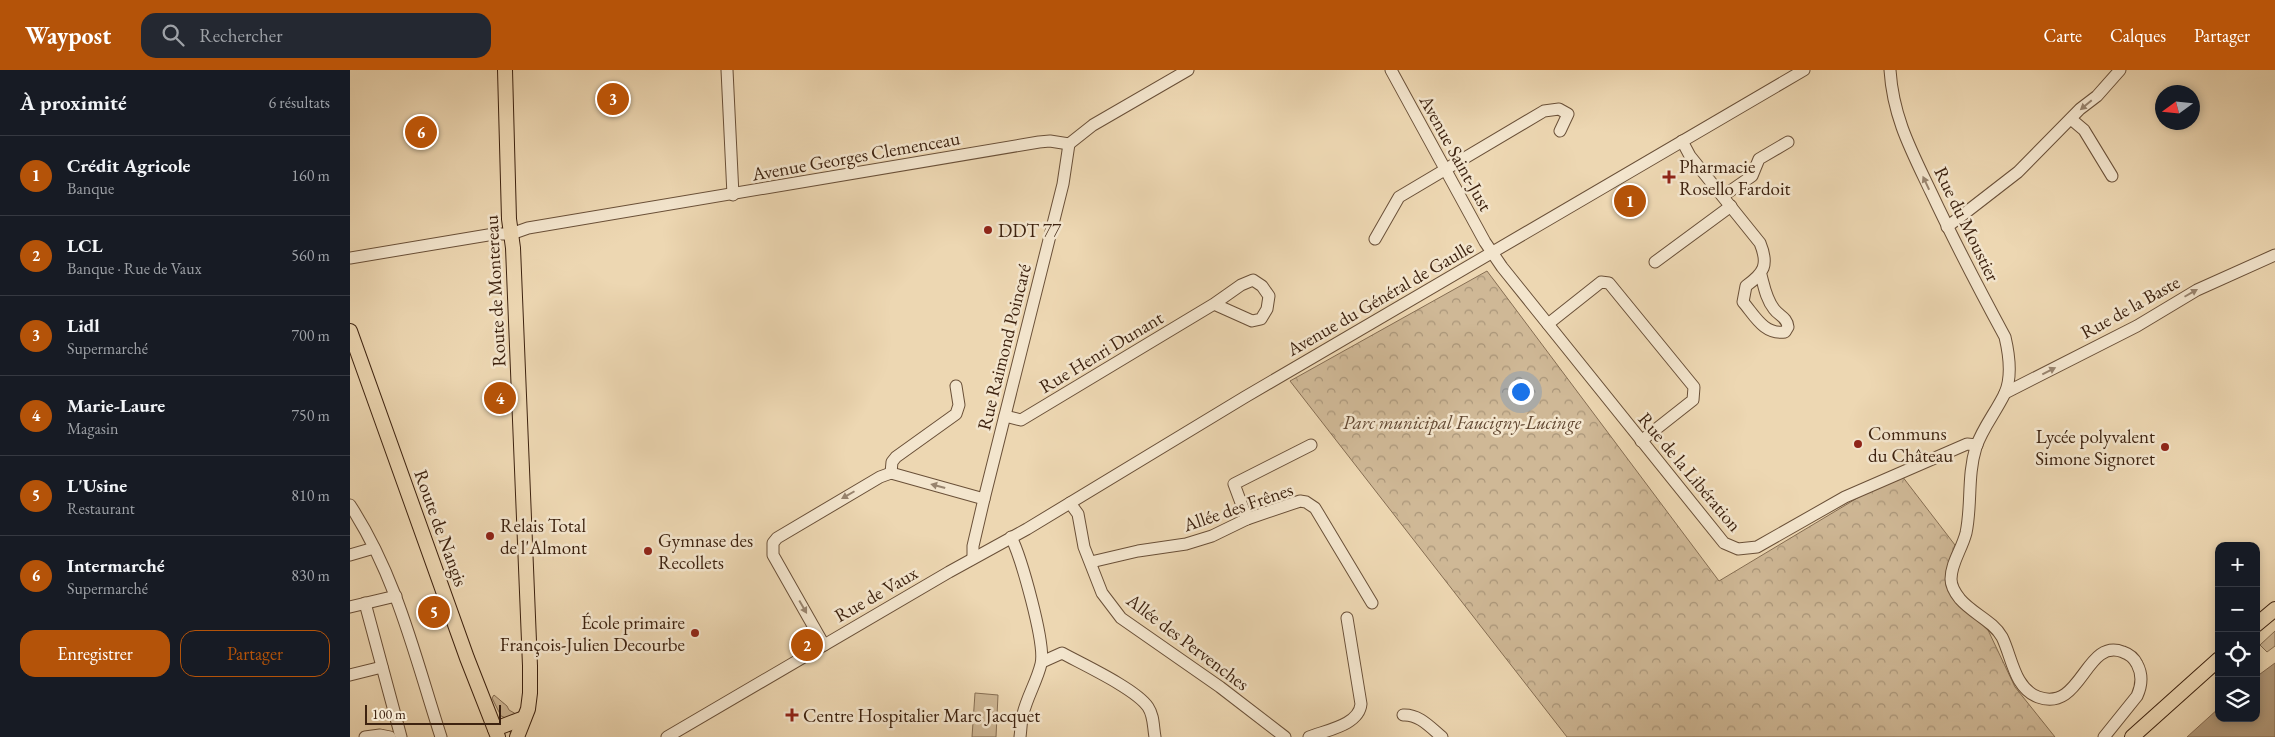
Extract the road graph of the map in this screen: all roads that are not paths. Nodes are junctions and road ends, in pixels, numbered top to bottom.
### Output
1 (505, 70) edge
2 (727, 70) edge
3 (1188, 70) edge
4 (1391, 70) edge
5 (1804, 70) edge
6 (1890, 70) edge
7 (2120, 70) edge
8 (2071, 119) junction
9 (1560, 131) dead end
10 (1682, 141) junction
11 (1788, 142) dead end
12 (1069, 144) junction
13 (1445, 170) junction
14 (2112, 176) dead end
15 (733, 195) junction
16 (1723, 196) junction
17 (1731, 206) junction
18 (1947, 227) junction
19 (511, 234) junction
20 (1375, 239) dead end
21 (1492, 253) junction
22 (2275, 255) edge
23 (350, 258) edge
24 (1655, 262) dead end
25 (1761, 275) junction
26 (1214, 304) junction
27 (1548, 324) junction
28 (350, 331) edge
29 (956, 386) dead end
30 (2005, 393) junction
31 (1005, 416) junction
32 (1641, 441) junction
33 (1311, 445) dead end
34 (1977, 446) junction
35 (891, 473) junction
36 (984, 499) junction
37 (1070, 503) junction
38 (350, 505) edge
39 (1247, 519) junction
40 (1011, 537) junction
41 (374, 548) junction
42 (350, 555) edge
43 (973, 558) junction
44 (1091, 562) junction
45 (396, 596) junction
46 (365, 603) junction
47 (1372, 603) dead end
48 (350, 607) edge
49 (2275, 609) edge
50 (1347, 618) dead end
51 (2260, 622) edge
52 (824, 645) junction
53 (1042, 662) junction
54 (2215, 663) edge
55 (382, 667) junction
56 (350, 675) edge
57 (1403, 715) dead end
58 (524, 718) junction
59 (497, 733) edge
60 (365, 737) edge
61 (390, 737) edge
62 (401, 737) edge
63 (441, 737) edge
64 (517, 737) edge
65 (667, 737) edge
66 (1020, 737) edge
67 (1154, 737) edge
68 (1285, 737) edge
69 (1310, 737) edge
70 (1442, 737) edge
71 (2104, 737) edge
72 (2132, 737) edge

1 - 19 main road, Route de Montereau
2 - 15 street
3 - 12 street
4 - 13 street, Avenue Saint-Just
5 - 10 street, Avenue du Général de Gaulle
18 -> 6 street, Rue du Moustier
7 -> 8 street
8 - 14 street
8 - 18 street
9 - 13 street
10 - 16 street
10 - 21 street, Avenue du Général de Gaulle
11 - 16 street
12 - 15 street, Avenue Georges Clemenceau
12 - 31 street, Rue Raimond Poincaré
13 - 20 street
13 - 21 street, Avenue Saint-Just
15 - 19 street, Avenue Georges Clemenceau
16 - 17 street
17 - 24 street
17 - 25 street
18 - 30 street, Rue du Moustier
19 - 23 street, Avenue Georges Clemenceau
19 - 58 main road, Route de Montereau
21 - 27 street, Rue de la Libération
21 - 37 street, Avenue du Général de Gaulle
30 -> 22 street, Rue de la Baste
25 - 25 street
26 - 26 street, Rue Henri Dunant
26 - 31 street, Rue Henri Dunant
27 - 32 street, Rue de la Libération
27 - 32 street
28 - 59 main road, Route de Nangis
29 - 35 street
30 - 34 street
31 - 36 street, Rue Raimond Poincaré
32 - 34 street, Rue de la Libération
33 - 39 street
34 - 71 street
36 -> 35 street
35 -> 52 street
36 - 43 street, Rue Raimond Poincaré
37 - 40 street, Avenue du Général de Gaulle
37 - 44 street, Allée des Pervenches
38 - 41 street
39 - 44 street, Allée des Frênes
39 - 47 street, Allée des Frênes
40 - 43 street, Avenue du Général de Gaulle
40 - 53 street
41 - 42 street
41 - 45 street
43 - 52 street, Rue de Vaux
44 - 68 street, Allée des Pervenches
45 - 46 street
45 - 63 street
46 - 48 street
46 - 55 street
49 - 51 main road
50 - 69 street
52 - 65 street, Rue de Vaux
53 - 66 street
53 - 67 street
54 - 72 main road
55 - 56 street
55 - 62 street
57 - 70 street
58 - 59 main road
58 - 64 main road, Route de Montereau
60 - 61 street

